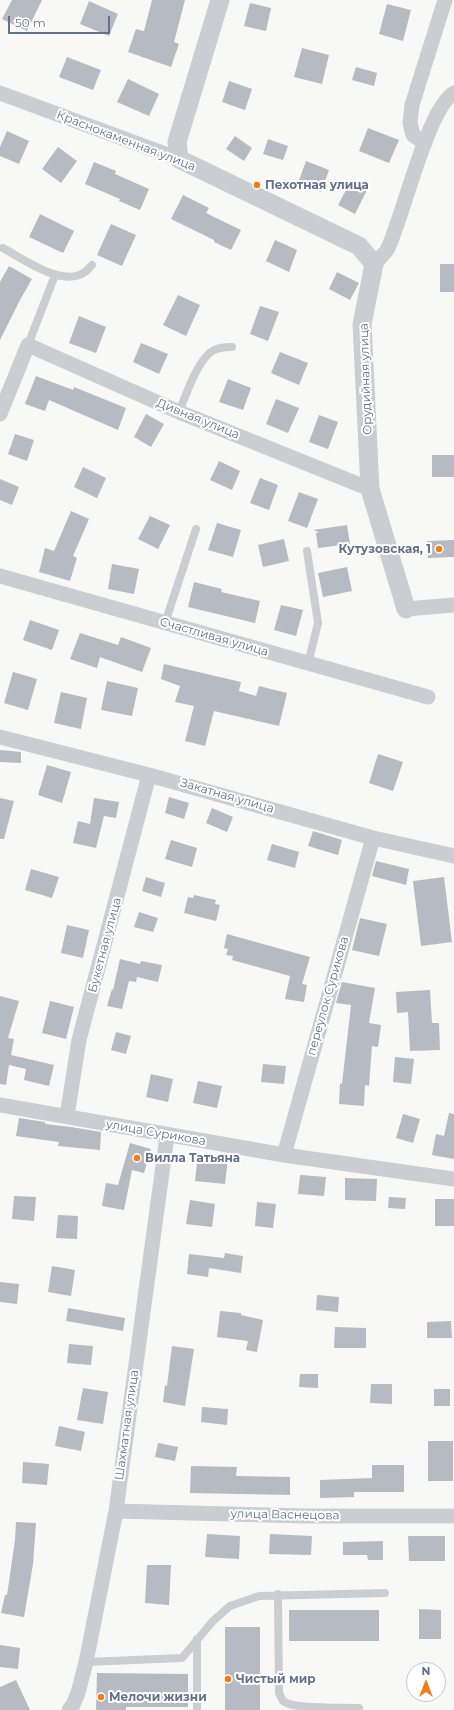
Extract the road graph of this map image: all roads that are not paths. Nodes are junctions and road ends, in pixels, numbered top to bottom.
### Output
1 (220, 0) edge
2 (445, 0) edge
3 (0, 93) edge
4 (454, 93) edge
5 (425, 143) junction
6 (179, 159) junction
7 (4, 248) dead end
8 (374, 264) junction
9 (92, 265) dead end
10 (54, 275) junction
11 (28, 345) junction
12 (232, 347) dead end
13 (179, 412) junction
14 (0, 414) edge
15 (370, 488) junction
16 (196, 529) dead end
17 (307, 551) dead end
18 (0, 576) edge
19 (454, 605) edge
20 (406, 609) joint
21 (165, 623) junction
22 (308, 664) junction
23 (428, 697) dead end
24 (0, 737) edge
25 (149, 774) junction
26 (373, 838) junction
27 (454, 856) edge
28 (0, 1106) edge
29 (67, 1116) junction
30 (168, 1136) junction
31 (284, 1155) junction
32 (454, 1179) edge
33 (116, 1511) junction
34 (454, 1516) edge
35 (385, 1593) dead end
36 (278, 1594) junction
37 (197, 1639) junction
38 (86, 1662) junction
39 (359, 1708) dead end
40 (69, 1710) edge
41 (197, 1710) edge

1 - 6 street
2 - 5 street
3 - 6 street, Краснокаменная улица
4 - 5 street
5 - 8 street
6 - 8 street, Краснокаменная улица
7 - 10 lane
8 - 15 street, Орудийная улица
9 - 10 lane
10 - 11 lane
11 - 13 street, Дивная улица
11 - 14 street
12 - 13 lane
13 - 15 street, Дивная улица
15 - 20 street, Орудийная улица
16 - 21 lane
17 - 22 lane
18 - 21 street, Счастливая улица
19 - 20 street
21 - 22 street, Счастливая улица
22 - 23 street, Счастливая улица
24 - 25 street, Закатная улица
25 - 26 street, Закатная улица
25 - 29 street, Букетная улица
26 - 27 street, Закатная улица
26 - 31 street, переулок Сурикова
28 - 29 street, улица Сурикова
29 - 30 street, улица Сурикова
30 - 31 street, улица Сурикова
30 - 33 street, Шахматная улица
31 - 32 street, улица Сурикова
33 - 34 street, улица Васнецова
33 - 38 street, Шахматная улица
35 - 36 lane
36 - 37 lane
36 - 39 lane
37 - 38 lane
37 - 41 lane
38 - 40 street, Шахматная улица

